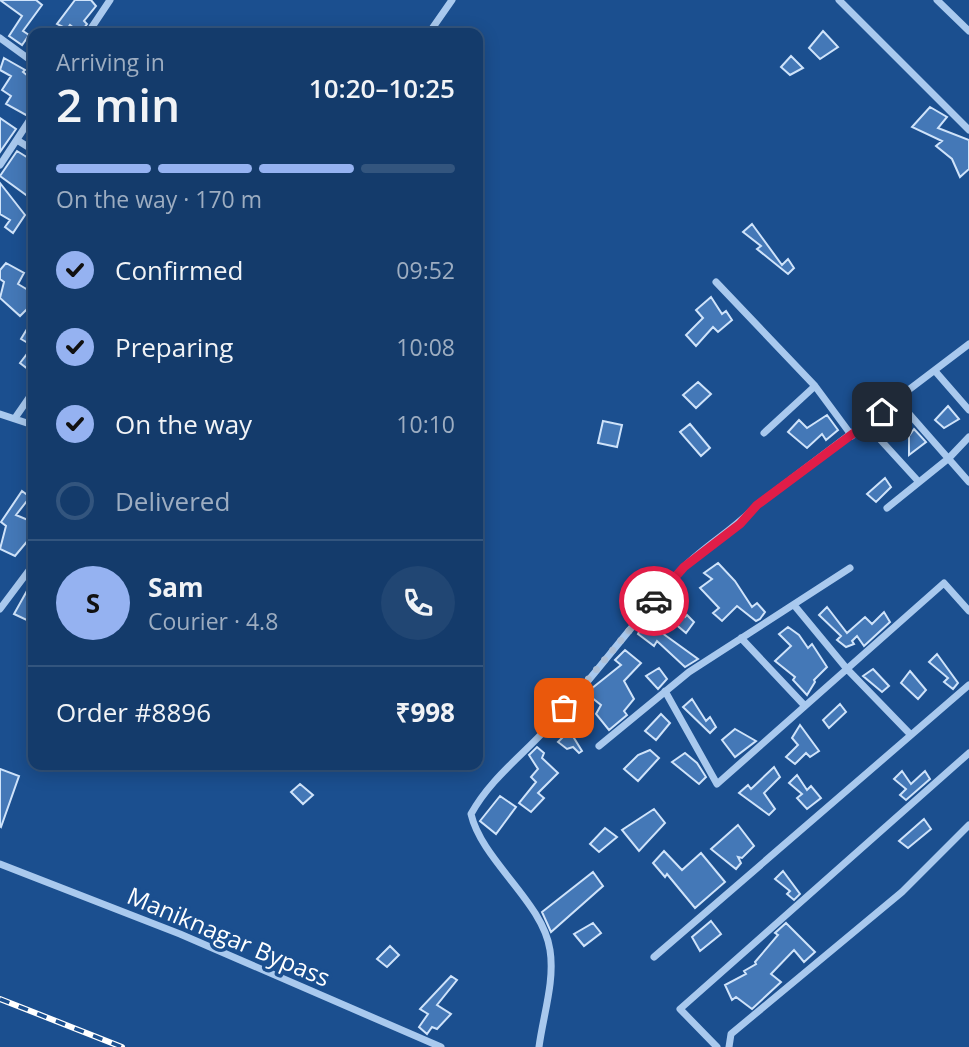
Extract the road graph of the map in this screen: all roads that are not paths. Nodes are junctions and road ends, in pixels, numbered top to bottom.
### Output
1 (110, 0) edge
2 (452, 0) edge
3 (839, 0) edge
4 (937, 0) edge
5 (91, 28) edge
6 (432, 28) edge
7 (969, 31) edge
8 (0, 39) edge
9 (28, 59) edge
10 (28, 122) edge
11 (969, 130) edge
12 (17, 139) junction
13 (28, 147) edge
14 (0, 165) edge
15 (716, 282) dead end
16 (969, 344) edge
17 (935, 371) junction
18 (815, 386) junction
19 (28, 399) edge
20 (897, 400) junction
21 (969, 410) edge
22 (0, 414) edge
23 (15, 418) junction
24 (28, 423) edge
25 (866, 424) junction
26 (764, 433) dead end
27 (852, 436) junction
28 (969, 437) edge
29 (949, 458) junction
30 (918, 481) junction
31 (969, 482) edge
32 (887, 508) dead end
33 (849, 568) dead end
34 (28, 572) edge
35 (794, 605) junction
36 (0, 610) edge
37 (969, 611) edge
38 (741, 638) junction
39 (847, 669) junction
40 (969, 685) edge
41 (665, 691) junction
42 (805, 706) junction
43 (910, 734) junction
44 (599, 746) dead end
45 (969, 753) edge
46 (969, 825) edge
47 (0, 864) edge
48 (654, 957) dead end
49 (441, 1047) edge
50 (539, 1047) edge
51 (717, 1047) edge
52 (729, 1047) edge

1 - 5 street
2 - 6 street
3 - 11 street
4 - 7 street
8 - 9 street
10 - 12 street
12 - 13 street
12 - 14 street
15 - 18 street
16 - 17 street
17 - 20 street
17 - 21 street
18 - 26 street
18 - 27 street
19 - 23 street
20 - 25 street
20 - 29 street
22 - 23 street
23 - 24 street
25 - 27 street
25 - 30 street
27 - 50 street
28 - 29 street
29 - 30 street
29 - 31 street
30 - 32 street
33 - 35 street
34 - 36 street
35 - 38 street
35 - 39 street
37 - 39 street
38 - 41 street
38 - 42 street
39 - 42 street
39 - 43 street
40 - 43 street
41 - 42 street
41 - 44 street
43 - 48 street
45 - 51 street
46 - 52 street
47 - 49 street, Maniknagar Bypass

